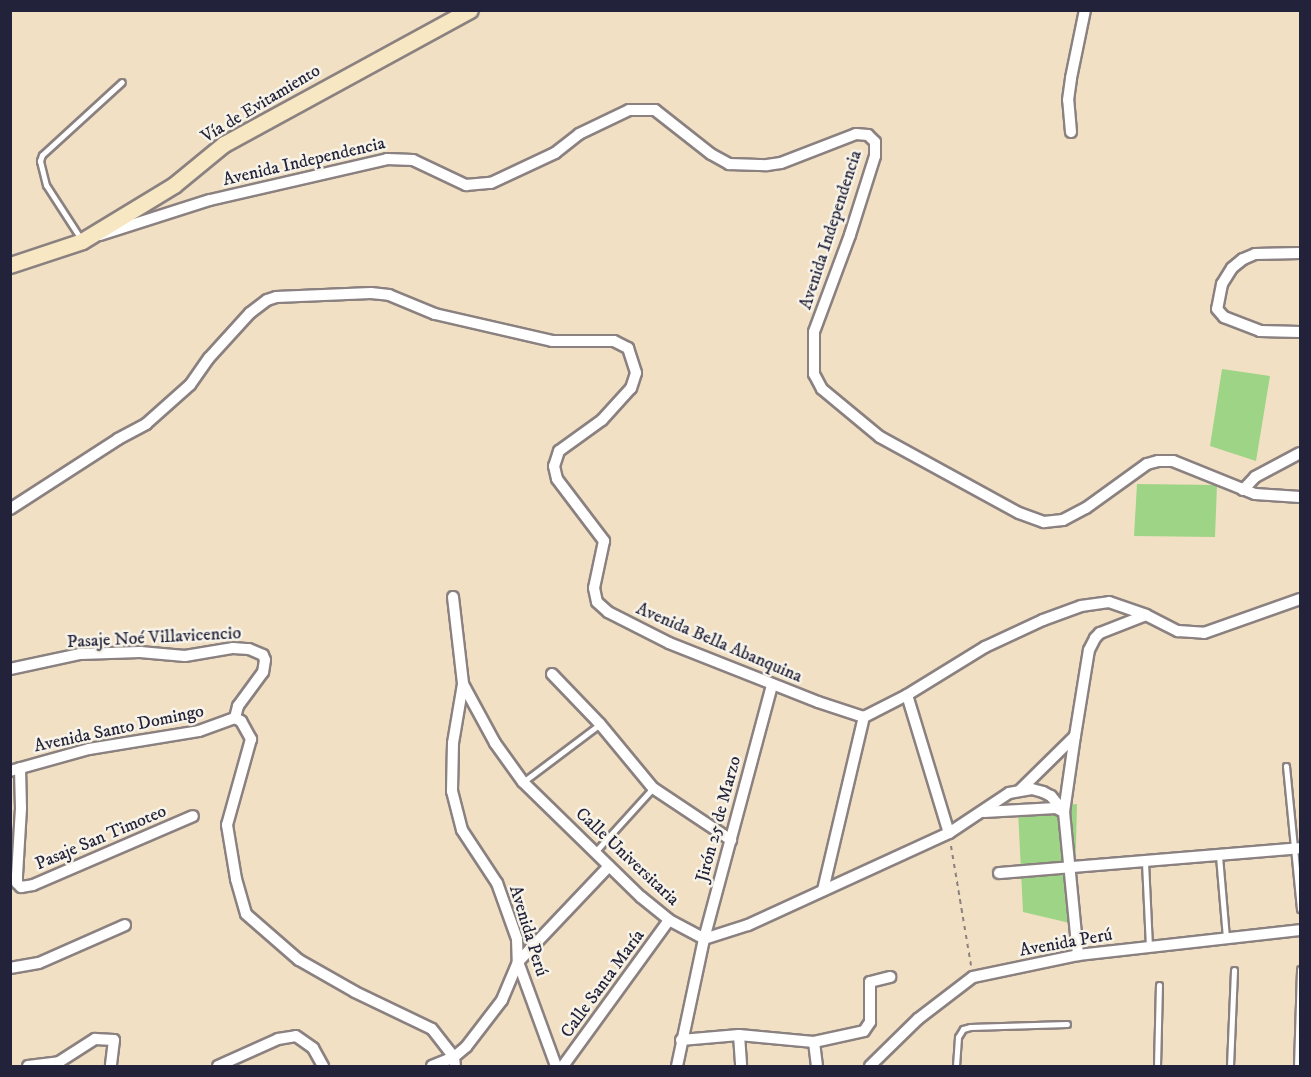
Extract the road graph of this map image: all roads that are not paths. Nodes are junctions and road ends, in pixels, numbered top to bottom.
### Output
1 (470, 10) edge
2 (1085, 10) edge
3 (122, 82) dead end
4 (1071, 132) dead end
5 (82, 241) junction
6 (1300, 253) edge
7 (10, 265) edge
8 (1300, 332) edge
9 (1300, 453) edge
10 (1243, 490) junction
11 (1300, 497) edge
12 (10, 509) edge
13 (453, 597) dead end
14 (1300, 599) edge
15 (1146, 615) junction
16 (10, 669) edge
17 (552, 674) dead end
18 (463, 684) junction
19 (772, 685) junction
20 (907, 695) junction
21 (864, 717) junction
22 (235, 718) junction
23 (600, 724) junction
24 (1074, 736) junction
25 (1286, 766) dead end
26 (15, 769) edge
27 (523, 782) junction
28 (653, 788) junction
29 (1020, 790) junction
30 (984, 812) junction
31 (1064, 812) junction
32 (193, 816) dead end
33 (949, 833) junction
34 (730, 840) junction
35 (1297, 849) edge
36 (595, 852) junction
37 (1218, 856) junction
38 (1145, 862) junction
39 (609, 866) junction
40 (1070, 866) junction
41 (999, 873) dead end
42 (823, 890) junction
43 (1300, 909) edge
44 (669, 920) junction
45 (126, 925) dead end
46 (1300, 930) edge
47 (1226, 938) junction
48 (704, 939) junction
49 (1149, 946) junction
50 (1078, 955) junction
51 (518, 962) junction
52 (10, 968) edge
53 (1300, 969) edge
54 (1234, 970) dead end
55 (890, 977) dead end
56 (1159, 985) dead end
57 (1067, 1024) dead end
58 (738, 1035) junction
59 (681, 1040) junction
60 (814, 1042) junction
61 (454, 1062) edge
62 (28, 1066) edge
63 (111, 1066) edge
64 (218, 1066) edge
65 (323, 1066) edge
66 (432, 1066) edge
67 (556, 1066) edge
68 (563, 1066) edge
69 (676, 1066) edge
70 (741, 1066) edge
71 (817, 1066) edge
72 (870, 1066) edge
73 (956, 1066) edge
74 (1157, 1066) edge
75 (1230, 1066) edge
76 (1298, 1066) edge

1 - 5 main road, Vía de Evitamiento
2 - 4 street
3 - 5 lane
5 - 7 main road, Vía de Evitamiento
5 - 10 street, Avenida Independencia
6 - 8 street
9 - 10 street
10 - 11 street, Avenida Independencia
12 - 19 street, Avenida Bella Abanquina
13 - 18 street, Avenida Perú
14 - 15 street
15 - 20 street
15 - 24 street
16 - 22 street, Pasaje Noé Villavicencio
17 - 23 street
18 - 27 street, Calle Universitaria
18 - 51 street, Avenida Perú
19 - 21 street, Avenida Bella Abanquina
19 - 34 street, Jirón 25 de Marzo
20 - 21 street
20 - 33 street
21 - 42 street
22 - 26 street, Avenida Santo Domingo
22 - 61 street
23 - 27 lane
23 - 28 street
24 - 29 street
24 - 31 street
25 - 35 lane
26 - 32 street, Pasaje San Timoteo
27 - 36 street, Calle Universitaria
28 - 34 street
28 - 36 lane
29 - 30 street
29 - 31 street
30 - 31 street
30 - 33 street
31 - 40 street
33 - 42 street
34 - 48 street, Jirón 25 de Marzo
35 - 37 street
35 - 43 lane
36 - 39 street, Calle Universitaria
37 - 38 street
37 - 47 lane
38 - 40 street
38 - 49 lane
39 - 44 street, Calle Universitaria
39 - 51 street
40 - 41 street
40 - 50 street
42 - 48 street
44 - 48 street, Calle Universitaria
44 - 68 street, Calle Santa María
45 - 52 street
46 - 47 street, Avenida Perú
47 - 49 street, Avenida Perú
48 - 59 street, Jirón 25 de Marzo
49 - 50 street, Avenida Perú
50 - 72 street, Avenida Perú
51 - 61 street
51 - 67 street, Avenida Perú
53 - 76 lane
54 - 75 lane
55 - 60 street
56 - 74 lane
57 - 73 lane
58 - 59 street
58 - 60 street
58 - 70 street
59 - 69 street, Jirón 25 de Marzo
60 - 71 street
61 - 66 street
62 - 63 street
64 - 65 street

